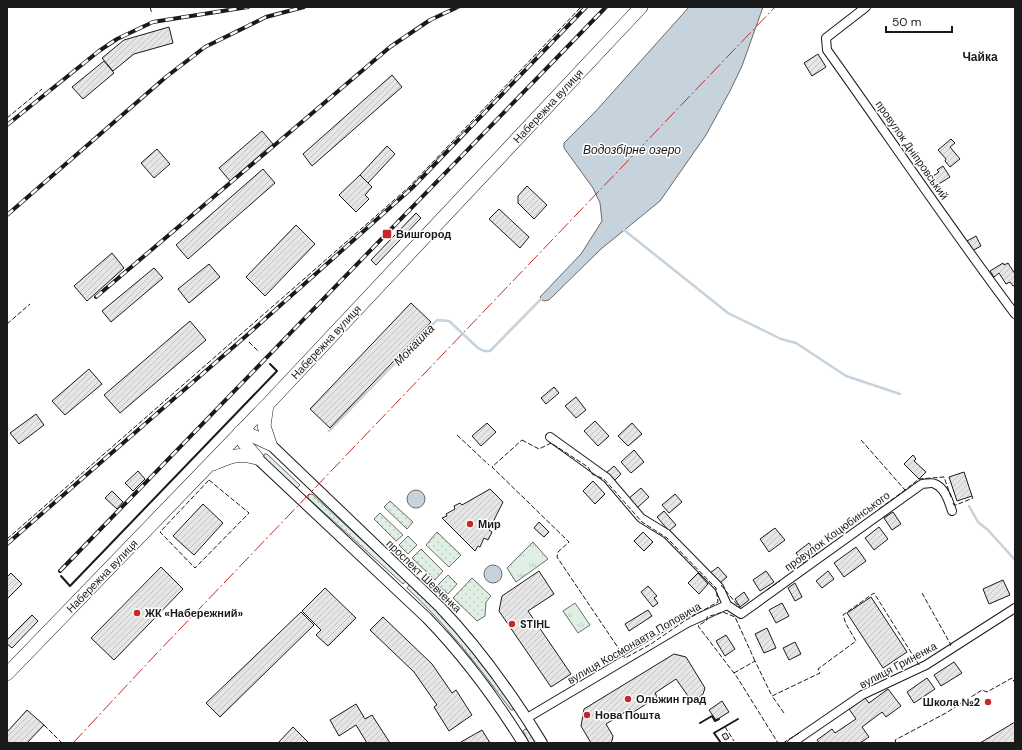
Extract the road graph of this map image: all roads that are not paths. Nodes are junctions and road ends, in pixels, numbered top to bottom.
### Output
1 (641, 7) edge
2 (866, 7) edge
3 (1015, 314) edge
4 (267, 405) junction
5 (240, 432) junction
6 (550, 437) dead end
7 (270, 444) junction
8 (257, 458) junction
9 (209, 465) junction
10 (311, 484) junction
11 (299, 497) junction
12 (952, 511) dead end
13 (727, 605) junction
14 (1015, 608) edge
15 (7, 674) edge
16 (527, 718) junction
17 (513, 728) junction
18 (523, 743) edge
19 (542, 743) edge
20 (792, 743) edge

1 - 4 main road, Набережна вулиця
2 - 3 street, провулок Дніпровський
4 - 5 main road, Набережна вулиця
4 - 7 main road
5 - 7 main road
5 - 8 main road
5 - 9 main road, Набережна вулиця
6 - 13 street
7 - 10 street, проспект Шевченка
8 - 9 main road
8 - 11 street
9 - 15 main road, Набережна вулиця
10 - 11 street
10 - 16 street, проспект Шевченка
11 - 17 street
12 - 13 street, провулок Коцюбинського
13 - 16 street, вулиця Космонавта Поповича
14 - 20 street, вулиця Гриненка
16 - 17 street
16 - 19 street, проспект Шевченка
17 - 18 street

